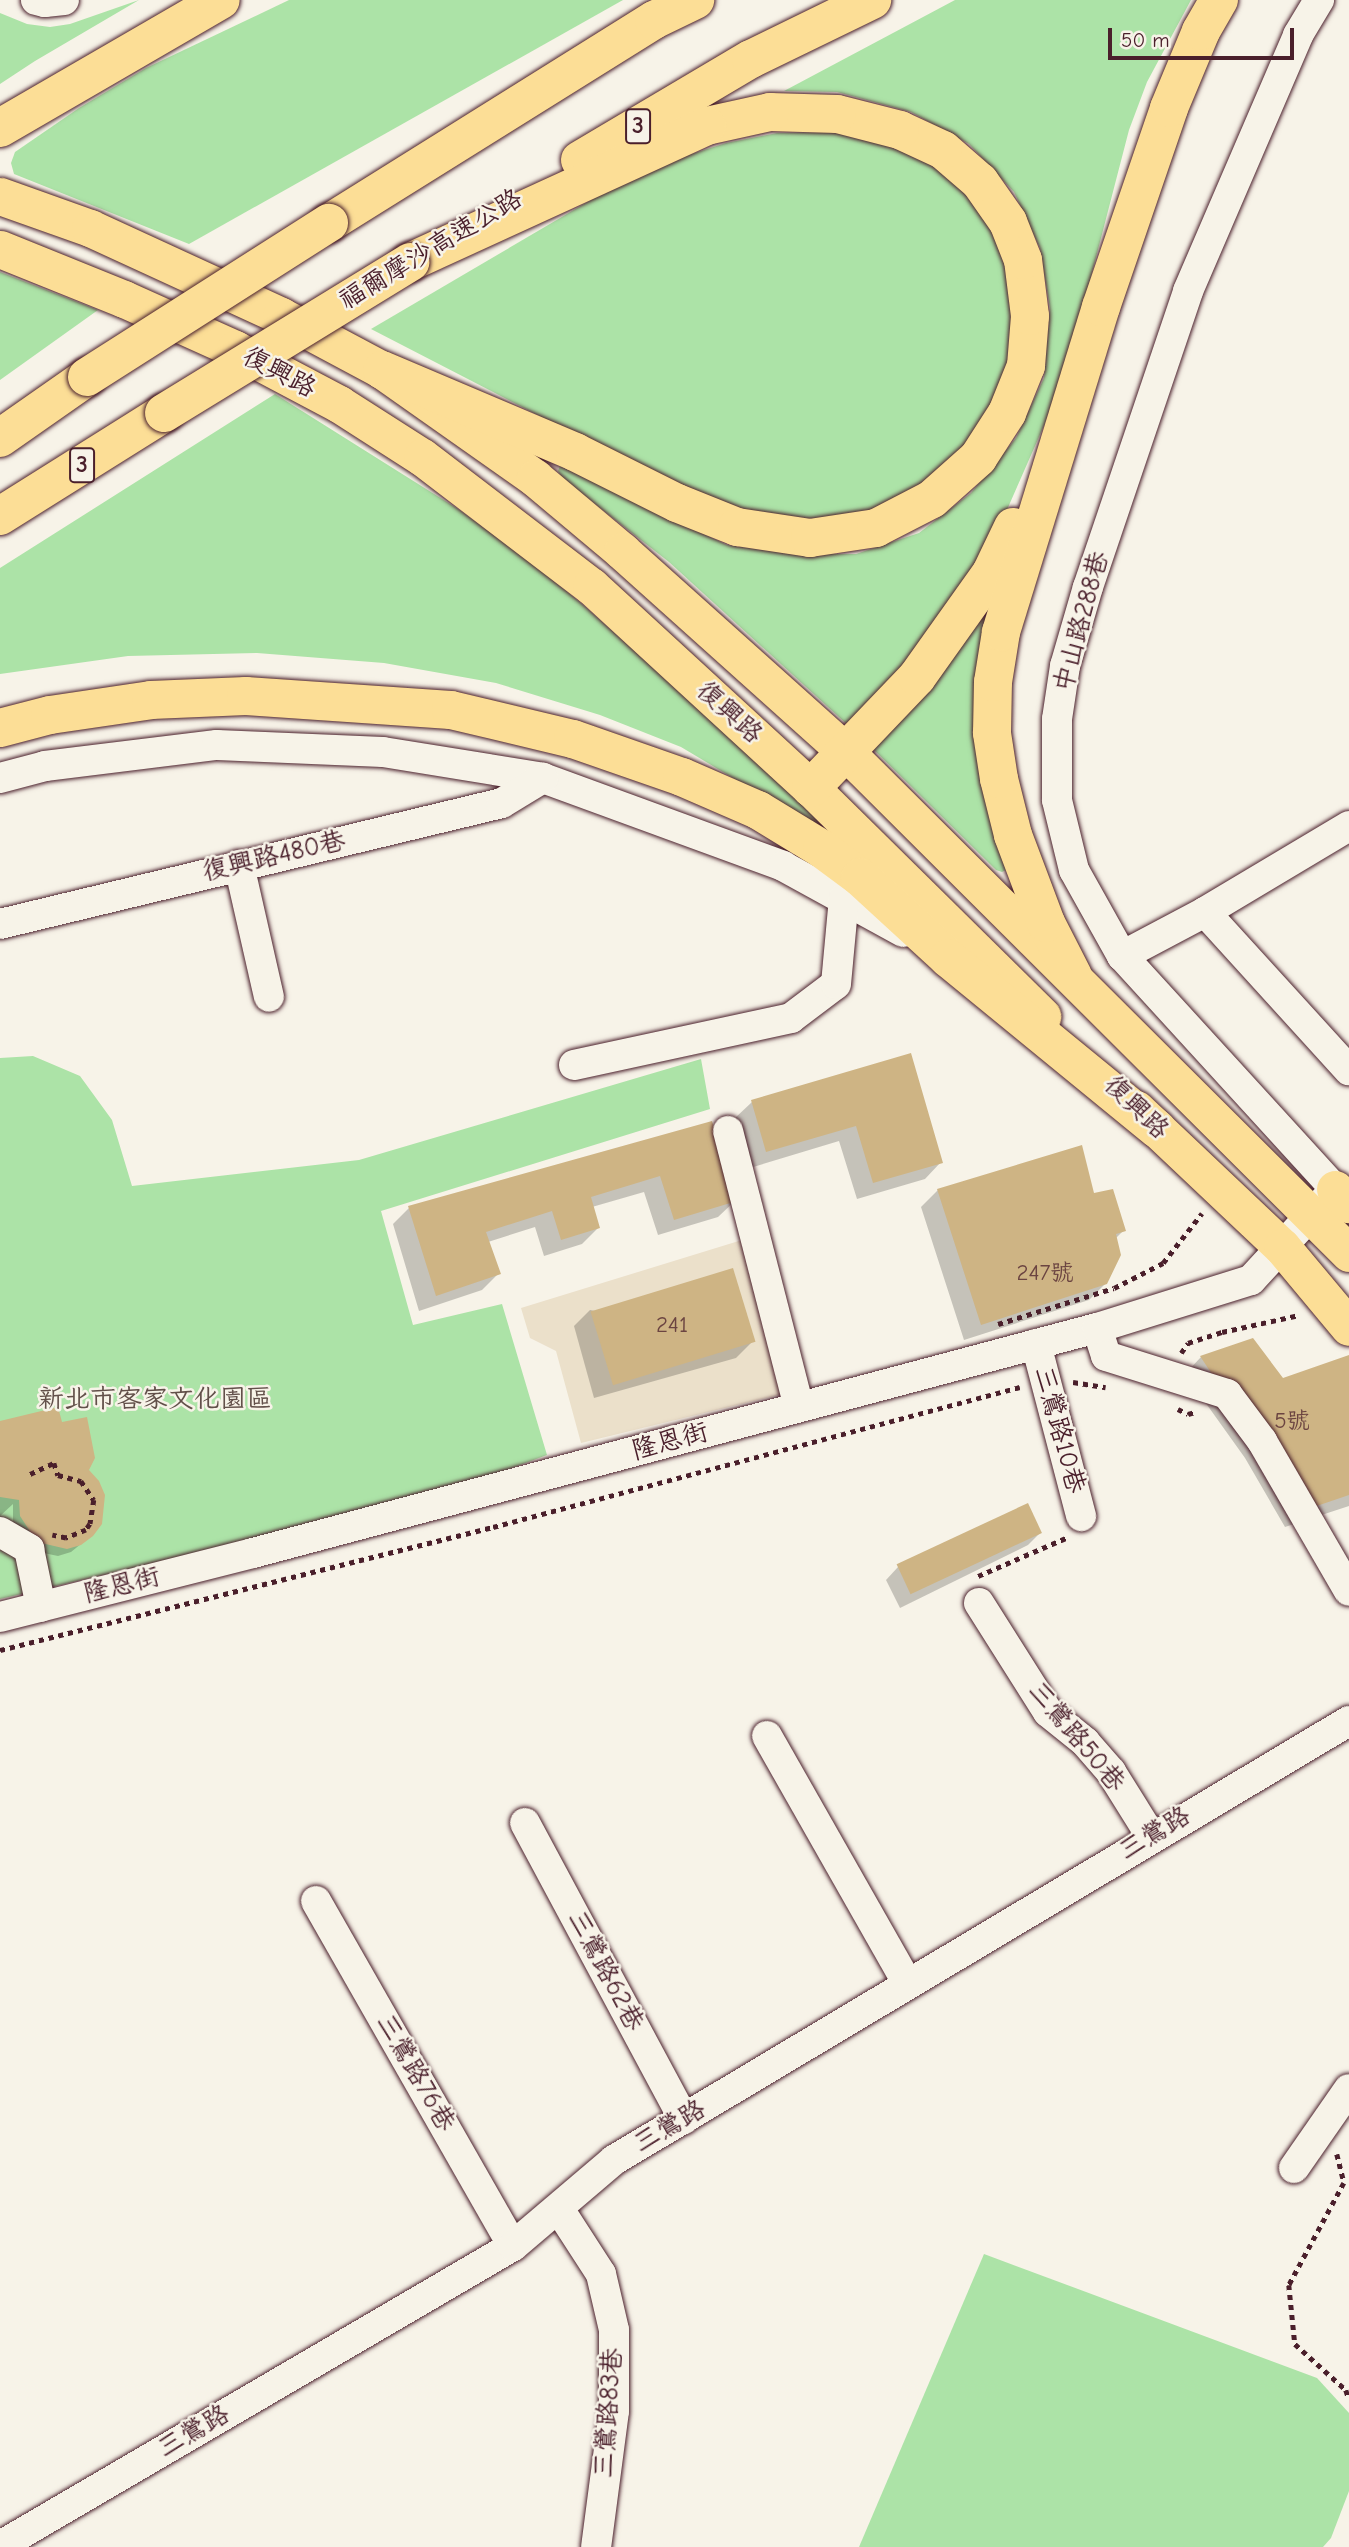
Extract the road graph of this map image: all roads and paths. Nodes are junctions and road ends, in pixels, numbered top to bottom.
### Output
1 (36, 0) edge
2 (64, 0) edge
3 (221, 0) edge
4 (695, 0) edge
5 (872, 0) edge
6 (1219, 0) edge
7 (1319, 0) edge
8 (0, 128) edge
9 (0, 196) edge
10 (0, 249) edge
11 (410, 262) junction
12 (1101, 307) junction
13 (382, 370) junction
14 (0, 438) edge
15 (0, 516) edge
16 (0, 728) edge
17 (846, 752) junction
18 (0, 778) edge
19 (543, 778) junction
20 (811, 788) junction
21 (1349, 826) edge
22 (239, 865) junction
23 (844, 897) junction
24 (1205, 912) junction
25 (0, 924) edge
26 (1122, 956) junction
27 (948, 958) junction
28 (1073, 976) junction
29 (269, 997) dead end
30 (575, 1065) dead end
31 (1349, 1070) edge
32 (1157, 1129) junction
33 (728, 1130) dead end
34 (1332, 1202) edge
35 (1282, 1247) junction
36 (1349, 1253) edge
37 (1310, 1313) dead end
38 (1349, 1326) edge
39 (1097, 1328) junction
40 (1036, 1344) junction
41 (1045, 1380) junction
42 (1188, 1380) junction
43 (1111, 1387) dead end
44 (1231, 1399) junction
45 (1166, 1402) dead end
46 (799, 1407) junction
47 (30, 1474) dead end
48 (1081, 1516) joint
49 (0, 1532) edge
50 (46, 1532) dead end
51 (1349, 1591) edge
52 (979, 1603) joint
53 (41, 1607) junction
54 (0, 1617) edge
55 (0, 1650) edge
56 (1349, 1721) edge
57 (767, 1736) dead end
58 (525, 1823) dead end
59 (1151, 1836) junction
60 (316, 1900) dead end
61 (908, 1984) junction
62 (1349, 2089) edge
63 (684, 2119) junction
64 (1328, 2119) junction
65 (1294, 2168) dead end
66 (559, 2209) junction
67 (513, 2246) junction
68 (1349, 2399) edge
69 (0, 2546) edge
70 (596, 2547) edge

1 - 2 street
3 - 8 highway
4 - 14 highway, bridge
5 - 11 highway, 福爾摩沙高速公路 / 3
6 - 12 highway
7 - 26 street, 中山路288巷
9 - 13 main road, 復興路
10 - 20 main road, 復興路
11 - 13 highway
11 - 15 highway, 福爾摩沙高速公路 / 3, bridge
12 - 17 highway
12 - 28 highway
13 - 17 main road, 復興路
16 - 27 highway
17 - 20 highway
17 - 28 main road, 復興路
18 - 19 street
19 - 22 street, 復興路480巷
19 - 23 street
20 - 32 main road, 復興路
21 - 24 street
22 - 25 street, 復興路480巷
22 - 29 street
23 - 27 street
23 - 30 street
24 - 26 street
24 - 31 street
26 - 34 street, 中山路288巷
27 - 32 highway
28 - 34 main road, 復興路
32 - 35 main road, 復興路
33 - 46 street
34 - 35 street, 隆恩街
34 - 36 main road, 復興路
35 - 38 main road, 復興路
35 - 39 street, 隆恩街
37 - 42 path
39 - 40 street, 隆恩街
39 - 42 street
40 - 41 street, 三鶯路10巷
40 - 46 street, 隆恩街
41 - 43 path
41 - 48 street, 三鶯路10巷
41 - 55 path
42 - 44 street
44 - 45 path
44 - 51 street
46 - 53 street, 隆恩街
47 - 50 path
48 - 52 path
49 - 53 street
52 - 59 street, 三鶯路50巷
53 - 54 street, 隆恩街
56 - 59 street, 三鶯路
57 - 61 street
58 - 63 street, 三鶯路62巷
59 - 61 street, 三鶯路
60 - 67 street, 三鶯路76巷
61 - 63 street, 三鶯路
62 - 64 street
63 - 66 street, 三鶯路
64 - 65 street
64 - 68 path
66 - 67 street, 三鶯路
66 - 70 street, 三鶯路83巷
67 - 69 street, 三鶯路

